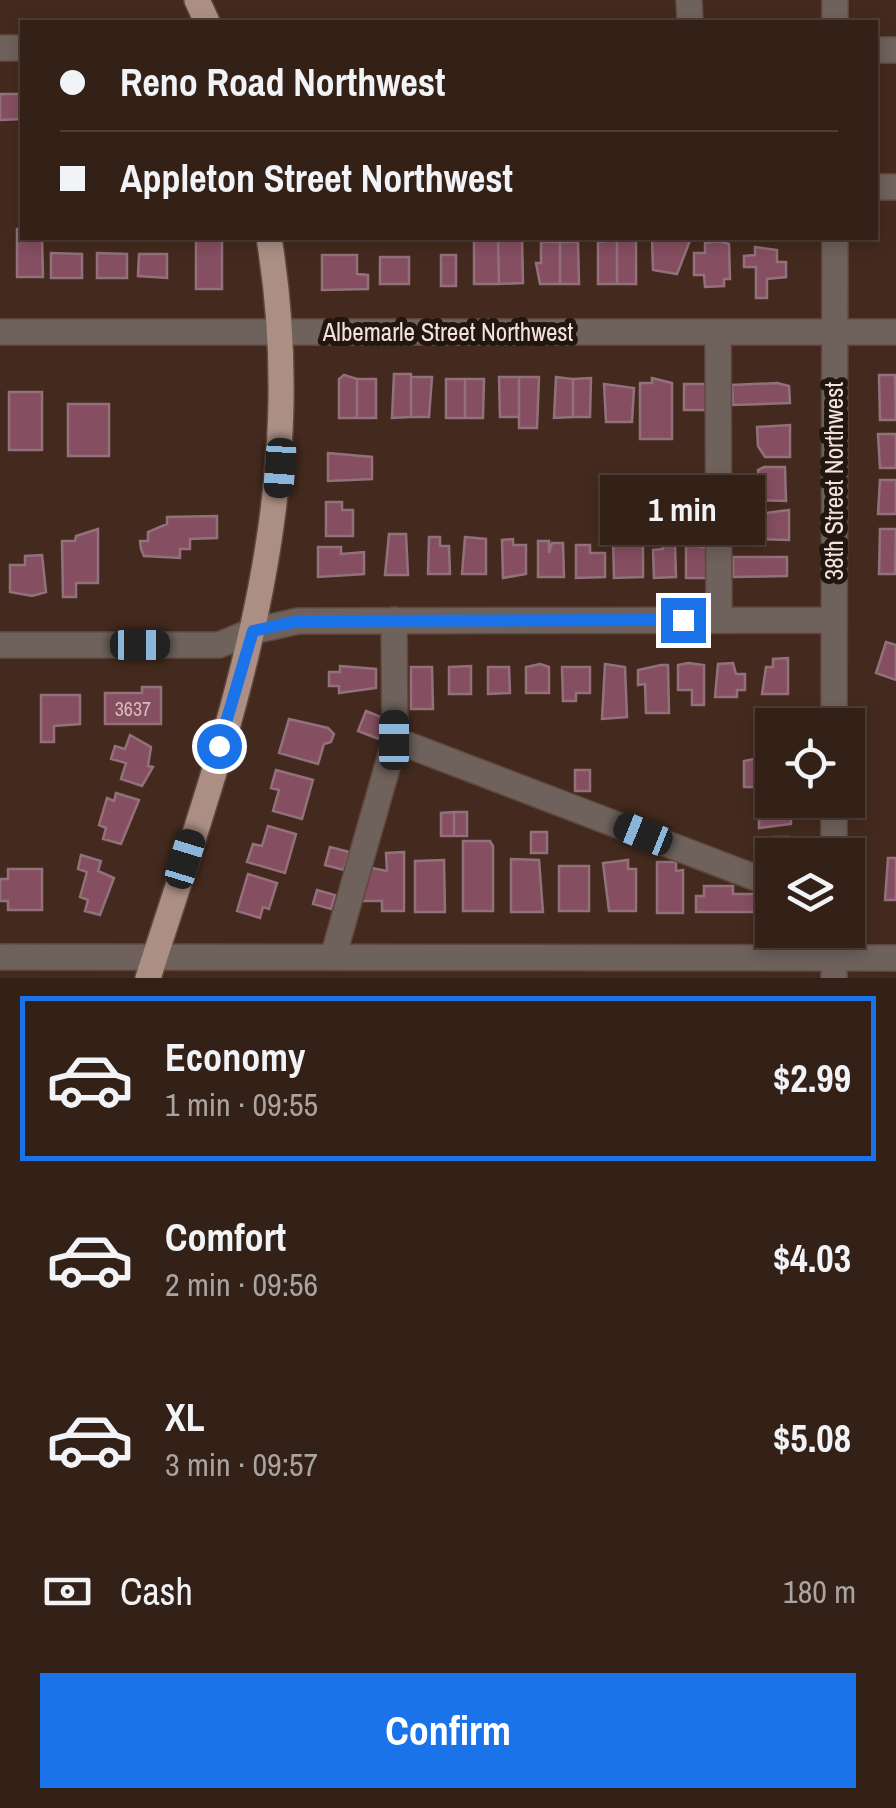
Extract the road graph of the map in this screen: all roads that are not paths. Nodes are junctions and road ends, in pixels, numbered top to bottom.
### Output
1 (270, 240) edge
2 (834, 240) edge
3 (0, 332) edge
4 (280, 332) junction
5 (718, 332) junction
6 (835, 332) junction
7 (896, 332) edge
8 (394, 620) junction
9 (719, 620) junction
10 (834, 620) junction
11 (253, 631) junction
12 (0, 645) edge
13 (834, 708) edge
14 (394, 740) junction
15 (755, 878) edge
16 (0, 958) edge
17 (333, 958) junction
18 (896, 958) edge
19 (152, 968) edge
20 (288, 968) edge
21 (689, 968) edge
22 (834, 968) edge

1 - 4 main road
2 - 6 street, 38th Street Northwest
3 - 4 street, Albemarle Street Northwest
4 - 5 street, Albemarle Street Northwest
4 - 11 main road
5 - 6 street, Albemarle Street Northwest
5 - 9 street
6 - 7 street, Albemarle Street Northwest
6 - 10 street, 38th Street Northwest
8 - 9 street
8 - 11 street
8 - 14 street
9 - 10 street
10 - 13 street, 38th Street Northwest
11 - 12 street
11 - 19 main road
14 - 15 street
14 - 17 street
16 - 19 street
17 - 20 street
17 - 21 street
18 - 22 street
19 - 20 street
21 - 22 street

